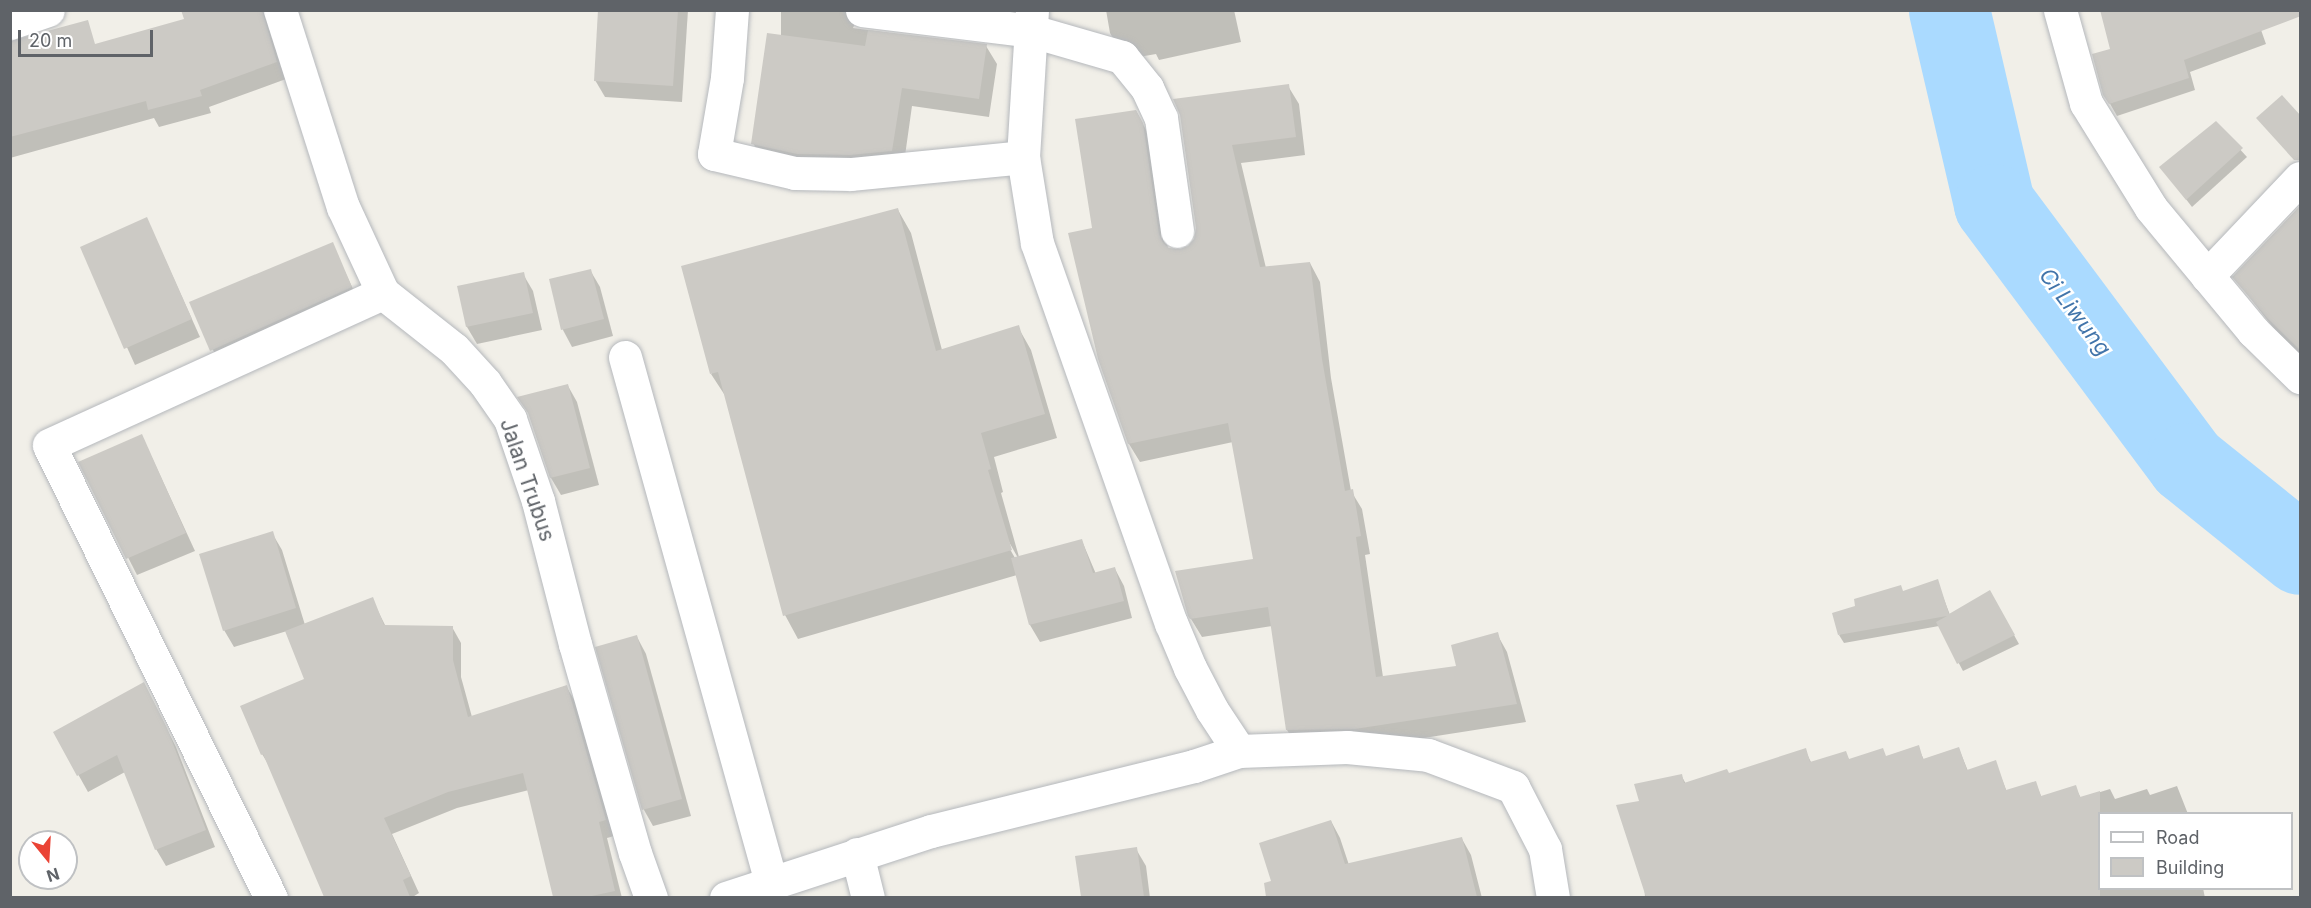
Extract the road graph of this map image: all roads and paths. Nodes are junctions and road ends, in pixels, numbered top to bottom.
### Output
1 (48, 10) edge
2 (280, 10) edge
3 (732, 10) edge
4 (862, 10) edge
5 (2060, 10) edge
6 (1032, 21) edge
7 (10, 23) edge
8 (1023, 157) junction
9 (2301, 178) edge
10 (1177, 231) dead end
11 (2207, 276) junction
12 (383, 293) junction
13 (625, 357) dead end
14 (2301, 377) edge
15 (1239, 751) junction
16 (857, 854) junction
17 (771, 882) junction
18 (271, 897) edge
19 (651, 897) edge
20 (726, 897) edge
21 (868, 897) edge
22 (1552, 897) edge

1 - 7 street
2 - 12 street, Jalan Trubus
3 - 8 street
4 - 6 street
5 - 11 street
6 - 8 street
6 - 10 street
8 - 15 street
9 - 11 street
11 - 14 street
12 - 18 street
12 - 19 street, Jalan Trubus
13 - 17 street
15 - 16 street
15 - 22 street
16 - 17 street
16 - 21 street
17 - 20 street

